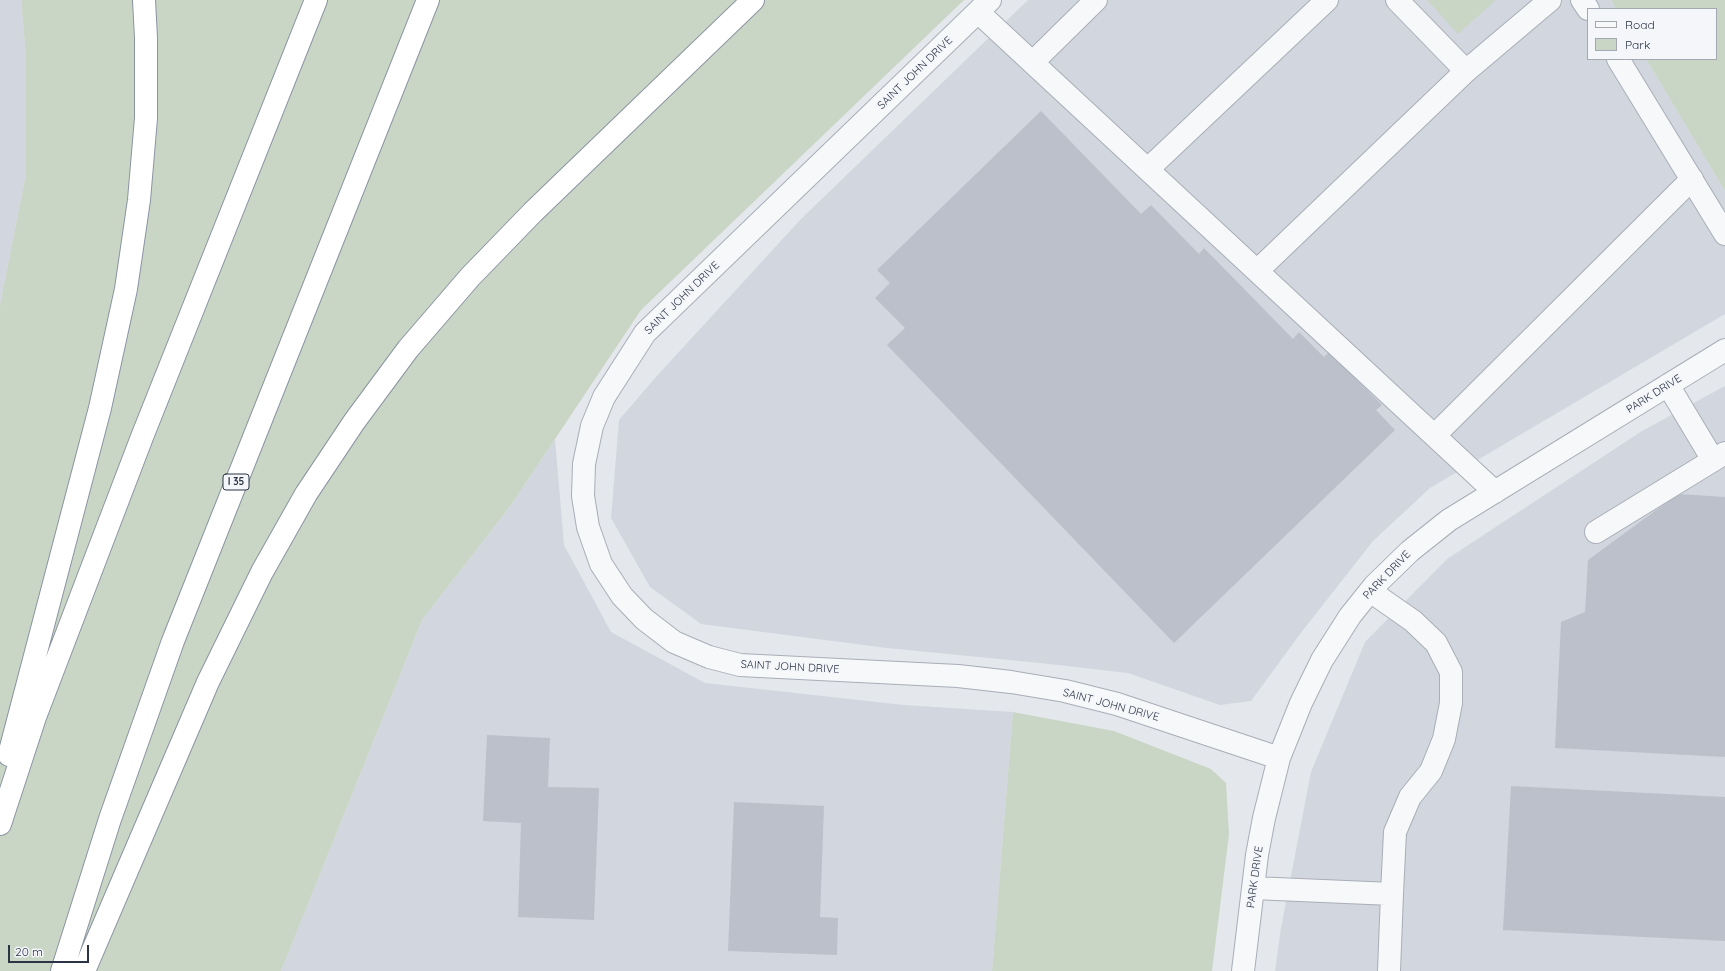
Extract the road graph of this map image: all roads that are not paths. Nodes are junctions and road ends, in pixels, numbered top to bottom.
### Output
1 (144, 0) edge
2 (316, 0) edge
3 (428, 0) edge
4 (753, 0) edge
5 (1096, 0) edge
6 (1327, 0) edge
7 (1397, 0) edge
8 (1550, 0) edge
9 (984, 6) edge
10 (1619, 60) edge
11 (1033, 62) junction
12 (1466, 71) junction
13 (1148, 169) junction
14 (1692, 179) junction
15 (1725, 234) edge
16 (1257, 271) junction
17 (1725, 350) edge
18 (1668, 385) junction
19 (1435, 435) junction
20 (1719, 457) edge
21 (1495, 492) junction
22 (1596, 532) dead end
23 (1370, 591) junction
24 (1279, 758) junction
25 (0, 788) edge
26 (0, 824) edge
27 (1253, 888) junction
28 (1392, 894) junction
29 (62, 971) edge
30 (84, 971) edge
31 (1243, 971) edge
32 (1389, 971) edge

1 - 25 highway
2 - 26 highway
3 - 29 highway, I 35
4 - 30 highway
5 - 11 street
6 - 13 street
7 - 12 street
8 - 12 street
9 - 11 street
9 - 24 street, SAINT JOHN DRIVE
10 - 14 street
11 - 13 street
12 - 16 street
13 - 16 street
14 - 15 street
14 - 19 street
16 - 19 street
17 - 18 street, PARK DRIVE
18 - 20 street
18 - 21 street, PARK DRIVE
19 - 21 street
20 - 22 street
21 - 23 street, PARK DRIVE
23 - 24 street, PARK DRIVE
23 - 28 street
24 - 27 street, PARK DRIVE
27 - 28 street
27 - 31 street, PARK DRIVE
28 - 32 street

